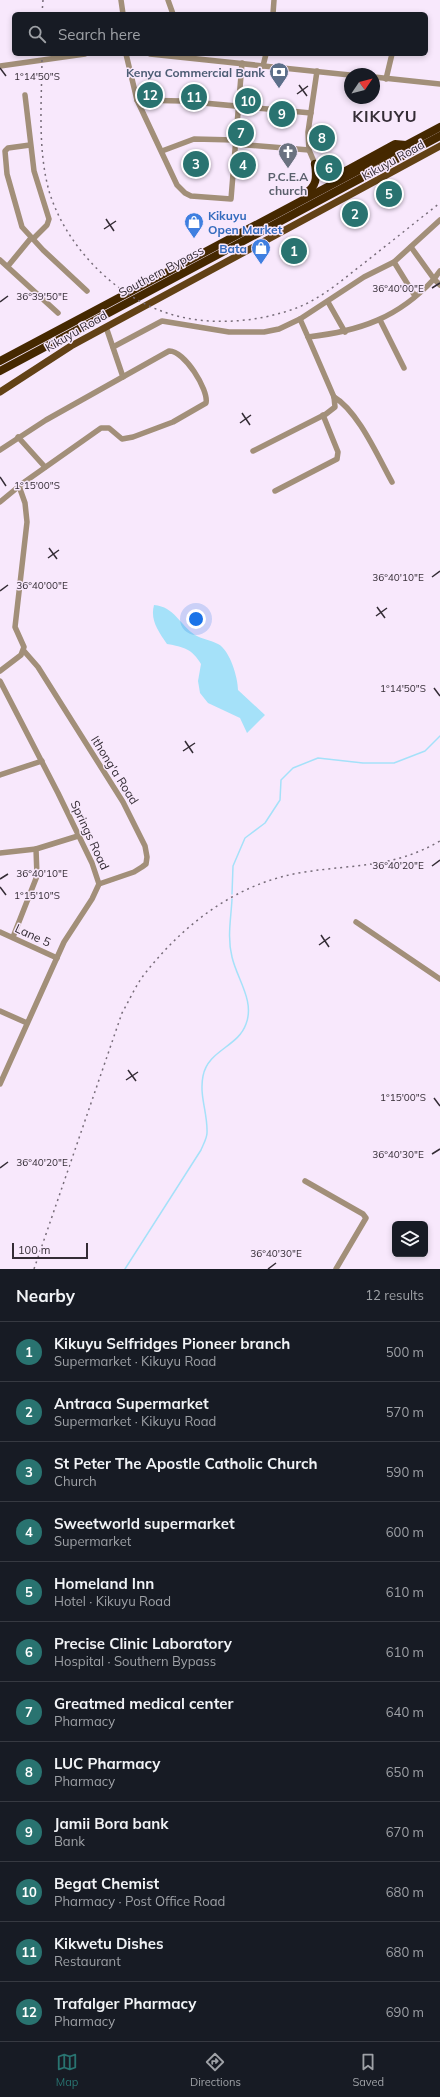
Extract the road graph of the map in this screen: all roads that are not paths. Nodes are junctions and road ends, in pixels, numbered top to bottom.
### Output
1 (121, 0) edge
2 (168, 0) edge
3 (274, 0) edge
4 (123, 12) edge
5 (172, 12) edge
6 (273, 12) edge
7 (71, 56) edge
8 (126, 56) edge
9 (180, 56) edge
10 (266, 56) edge
11 (392, 56) edge
12 (242, 63) junction
13 (0, 66) edge
14 (263, 66) junction
15 (317, 71) junction
16 (344, 74) edge
17 (380, 78) edge
18 (386, 79) junction
19 (440, 84) edge
20 (25, 95) dead end
21 (137, 100) junction
22 (238, 107) junction
23 (311, 113) junction
24 (440, 127) edge
25 (440, 136) edge
26 (235, 142) junction
27 (30, 145) junction
28 (406, 145) junction
29 (440, 146) edge
30 (308, 150) junction
31 (162, 151) junction
32 (315, 164) junction
33 (440, 220) edge
34 (264, 221) junction
35 (32, 238) junction
36 (412, 247) junction
37 (0, 260) edge
38 (394, 262) junction
39 (8, 266) junction
40 (440, 271) edge
41 (434, 278) junction
42 (440, 285) edge
43 (87, 291) dead end
44 (415, 296) junction
45 (328, 302) junction
46 (58, 313) dead end
47 (300, 320) junction
48 (380, 320) junction
49 (106, 327) junction
50 (345, 332) junction
51 (308, 337) junction
52 (113, 347) junction
53 (0, 361) edge
54 (404, 368) dead end
55 (0, 371) edge
56 (123, 377) junction
57 (0, 392) edge
58 (334, 396) junction
59 (323, 415) junction
60 (18, 437) junction
61 (0, 450) edge
62 (253, 451) dead end
63 (45, 467) junction
64 (392, 482) dead end
65 (19, 486) junction
66 (275, 491) dead end
67 (0, 502) edge
68 (24, 651) junction
69 (0, 671) edge
70 (0, 681) edge
71 (42, 761) junction
72 (0, 775) edge
73 (78, 836) junction
74 (36, 849) junction
75 (0, 853) edge
76 (99, 884) junction
77 (356, 922) dead end
78 (0, 932) edge
79 (13, 937) junction
80 (56, 958) junction
81 (440, 979) edge
82 (0, 1012) edge
83 (27, 1023) junction
84 (0, 1084) edge
85 (305, 1181) dead end
86 (336, 1269) edge

1 - 4 street
2 - 5 street
3 - 6 street
7 - 13 street
8 - 21 street
9 - 12 street
10 - 14 street
11 - 18 street
12 - 14 street
12 - 22 street
14 - 15 street
15 - 16 street
15 - 23 street
17 - 18 street
18 - 19 street
20 - 27 street
21 - 22 street
21 - 31 street
22 - 23 street
22 - 26 street
23 - 30 street
24 - 28 highway, Southern Bypass
25 - 55 highway, Southern Bypass
26 - 30 street
26 - 31 street
26 - 31 street
27 - 35 street
27 - 35 street
28 - 32 highway
28 - 34 highway, Southern Bypass
29 - 49 main road, Kikuyu Road
30 - 32 street
32 - 34 highway
33 - 36 street
34 - 53 highway, Southern Bypass
35 - 39 street
35 - 43 street
36 - 38 street
36 - 41 street
37 - 39 street
38 - 44 street
38 - 45 street
39 - 46 street
40 - 41 street
41 - 42 street
41 - 44 street
44 - 48 street
45 - 47 street
45 - 50 street
47 - 51 street
47 - 52 street
48 - 50 street
48 - 54 street
49 - 52 street
49 - 57 main road, Kikuyu Road
50 - 51 street
51 - 58 street
52 - 56 street
56 - 60 street
56 - 63 street
58 - 59 street
58 - 64 street
59 - 62 street
59 - 66 street
60 - 61 street
60 - 63 street
63 - 65 street
65 - 67 street
65 - 68 street
68 - 69 street
68 - 76 street, Ithong'a Road
70 - 71 street, Springs Road
71 - 72 street
71 - 73 street, Springs Road
73 - 74 street
73 - 76 street, Springs Road
74 - 75 street
74 - 79 street
76 - 80 street, Springs Road
77 - 81 street
78 - 79 street, Lane 5
79 - 80 street, Lane 5
80 - 83 street, Springs Road
82 - 83 street
83 - 84 street, Springs Road
85 - 86 street

